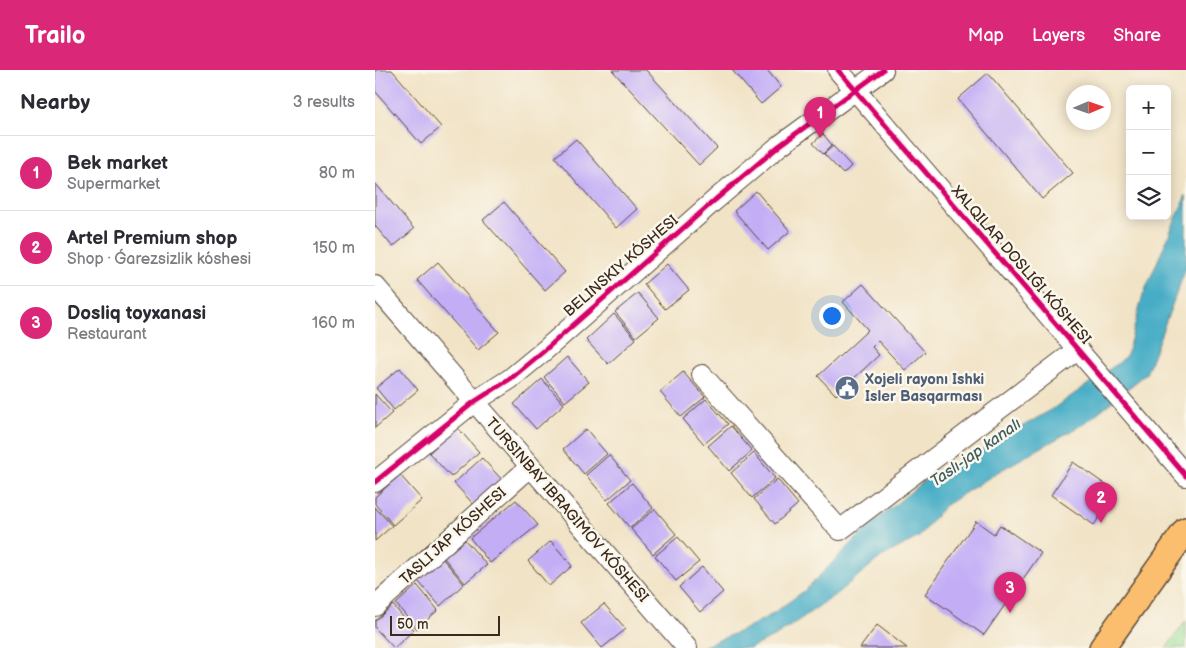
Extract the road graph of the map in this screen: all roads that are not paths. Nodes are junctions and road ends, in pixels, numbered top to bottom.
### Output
1 (838, 70) edge
2 (883, 70) edge
3 (855, 91) junction
4 (375, 286) edge
5 (1077, 350) junction
6 (702, 374) dead end
7 (474, 402) junction
8 (530, 467) junction
9 (1186, 476) edge
10 (375, 482) edge
11 (1186, 530) edge
12 (375, 606) edge
13 (684, 645) edge
14 (1102, 648) edge

1 - 3 street
2 - 3 street, BELINSKIY KÓSHESI
3 - 5 street
3 - 7 street, BELINSKIY KÓSHESI
4 - 7 street, TURSINBAY IBRAGIMOV KÓSHESI
5 - 6 street
5 - 9 street
7 - 8 street, TURSINBAY IBRAGIMOV KÓSHESI
7 - 10 street, BELINSKIY KÓSHESI
8 - 12 street, TASLI JAP KÓSHESI
8 - 13 street, TURSINBAY IBRAGIMOV KÓSHESI
11 - 14 main road

